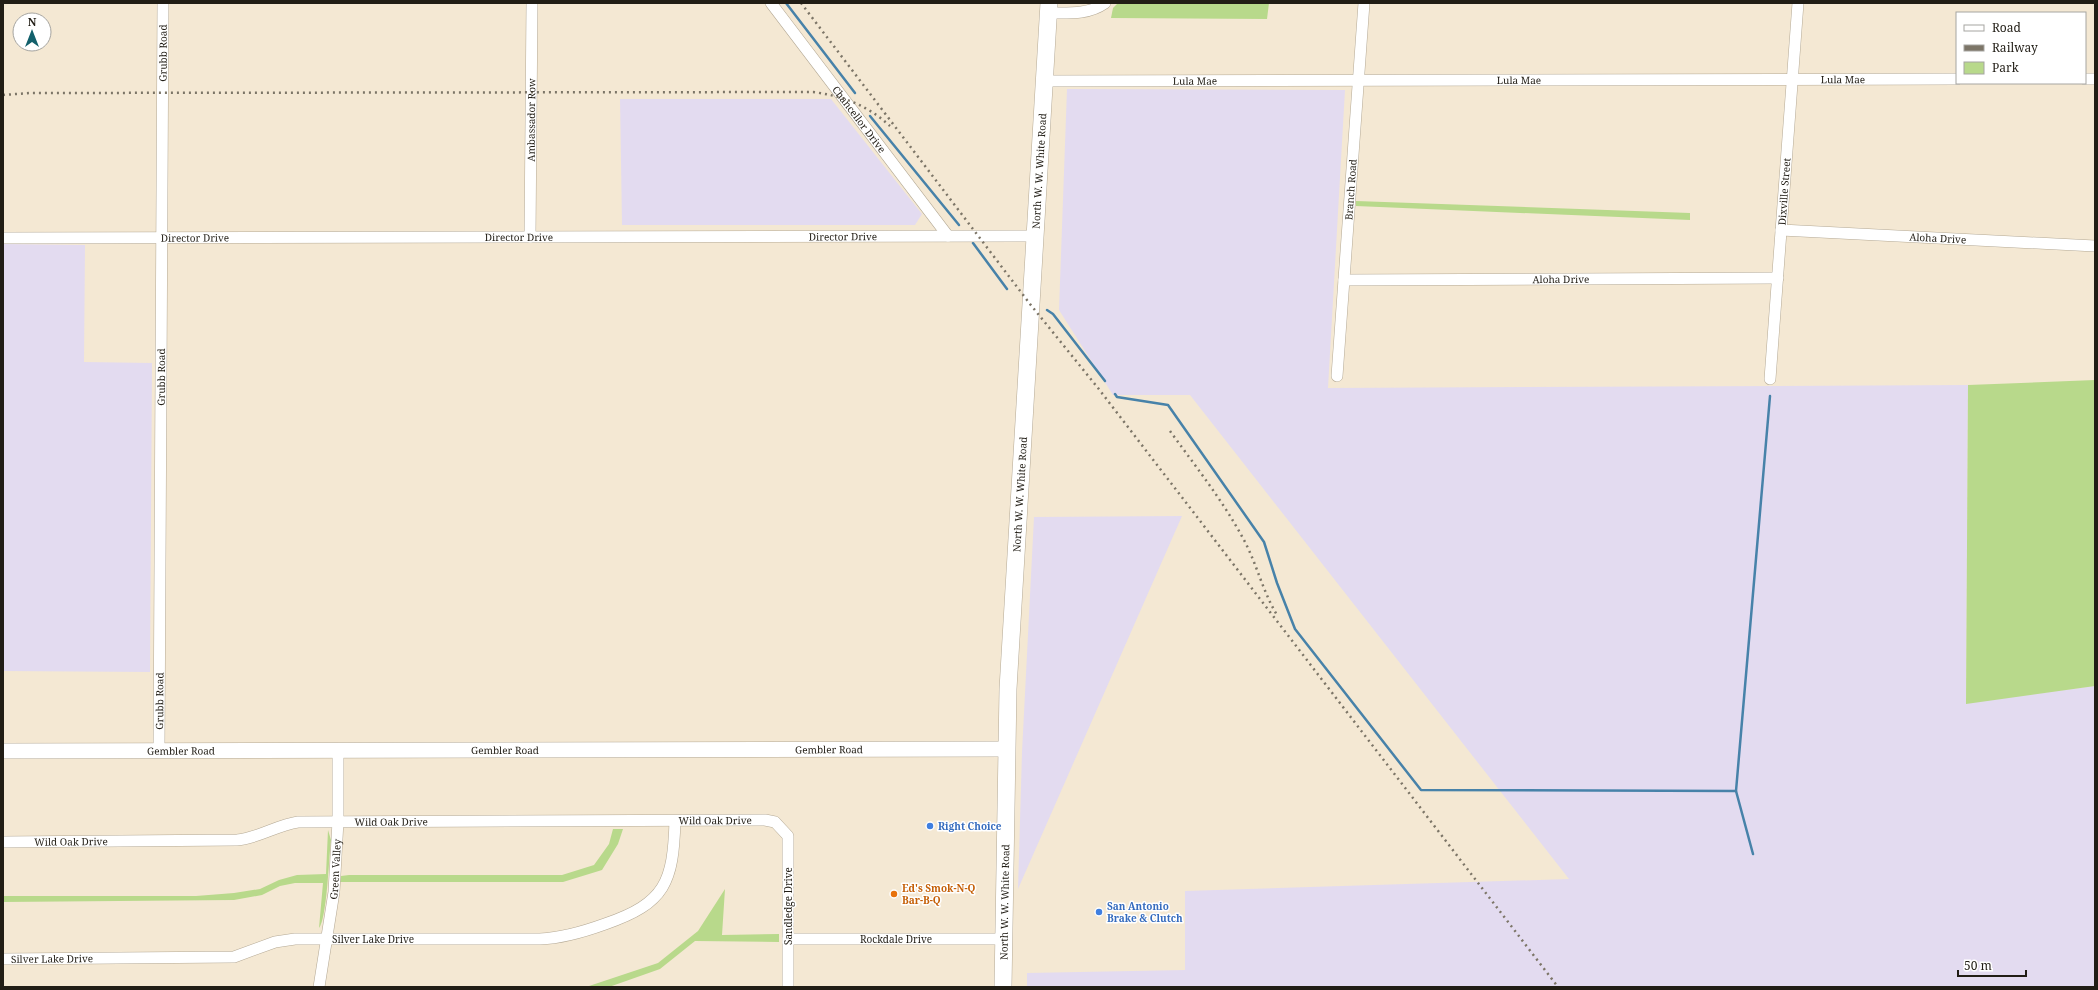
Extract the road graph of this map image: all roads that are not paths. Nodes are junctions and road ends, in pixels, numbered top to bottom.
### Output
1 (163, 3) edge
2 (532, 3) edge
3 (771, 3) edge
4 (1106, 3) edge
5 (1364, 3) edge
6 (1798, 3) edge
7 (1048, 8) edge
8 (1792, 79) junction
9 (1956, 79) edge
10 (1359, 80) junction
11 (1043, 81) junction
12 (1781, 230) junction
13 (530, 236) junction
14 (948, 236) junction
15 (1035, 236) junction
16 (162, 237) junction
17 (3, 238) edge
18 (2095, 246) edge
19 (1778, 278) junction
20 (1344, 280) junction
21 (1337, 376) dead end
22 (1770, 379) dead end
23 (1007, 749) junction
24 (338, 750) junction
25 (3, 751) edge
26 (159, 751) junction
27 (338, 821) junction
28 (675, 821) junction
29 (781, 827) joint
30 (3, 842) edge
31 (327, 939) junction
32 (788, 939) junction
33 (1004, 939) junction
34 (3, 959) edge
35 (319, 987) edge
36 (788, 987) edge
37 (1003, 987) edge

1 - 16 street, Grubb Road
2 - 13 street, Ambassador Row
3 - 14 street, Chancellor Drive
4 - 7 street
5 - 10 street, Branch Road
6 - 8 street, Dixville Street
7 - 11 main road, North W. W. White Road
8 - 9 street, Lula Mae
8 - 10 street, Lula Mae
8 - 12 street, Dixville Street
10 - 11 street, Lula Mae
10 - 20 street, Branch Road
11 - 15 main road, North W. W. White Road
12 - 18 street, Aloha Drive
12 - 19 street, Dixville Street
13 - 14 street, Director Drive
13 - 16 street, Director Drive
14 - 15 street, Director Drive
15 - 23 main road, North W. W. White Road
16 - 17 street, Director Drive
16 - 26 street, Grubb Road
19 - 20 street, Aloha Drive
19 - 22 street, Dixville Street
20 - 21 street, Branch Road
23 - 24 main road, Gembler Road
23 - 33 main road, North W. W. White Road
24 - 26 main road, Gembler Road
24 - 27 street, Green Valley
25 - 26 main road, Gembler Road
27 - 28 street, Wild Oak Drive
27 - 30 street, Wild Oak Drive
27 - 31 street, Green Valley
28 - 29 street, Wild Oak Drive
28 - 31 street, Silver Lake Drive
29 - 32 street, Sandledge Drive
31 - 34 street, Silver Lake Drive
31 - 35 street, Green Valley
32 - 33 street, Rockdale Drive
32 - 36 street, Sandledge Drive
33 - 37 main road, North W. W. White Road

